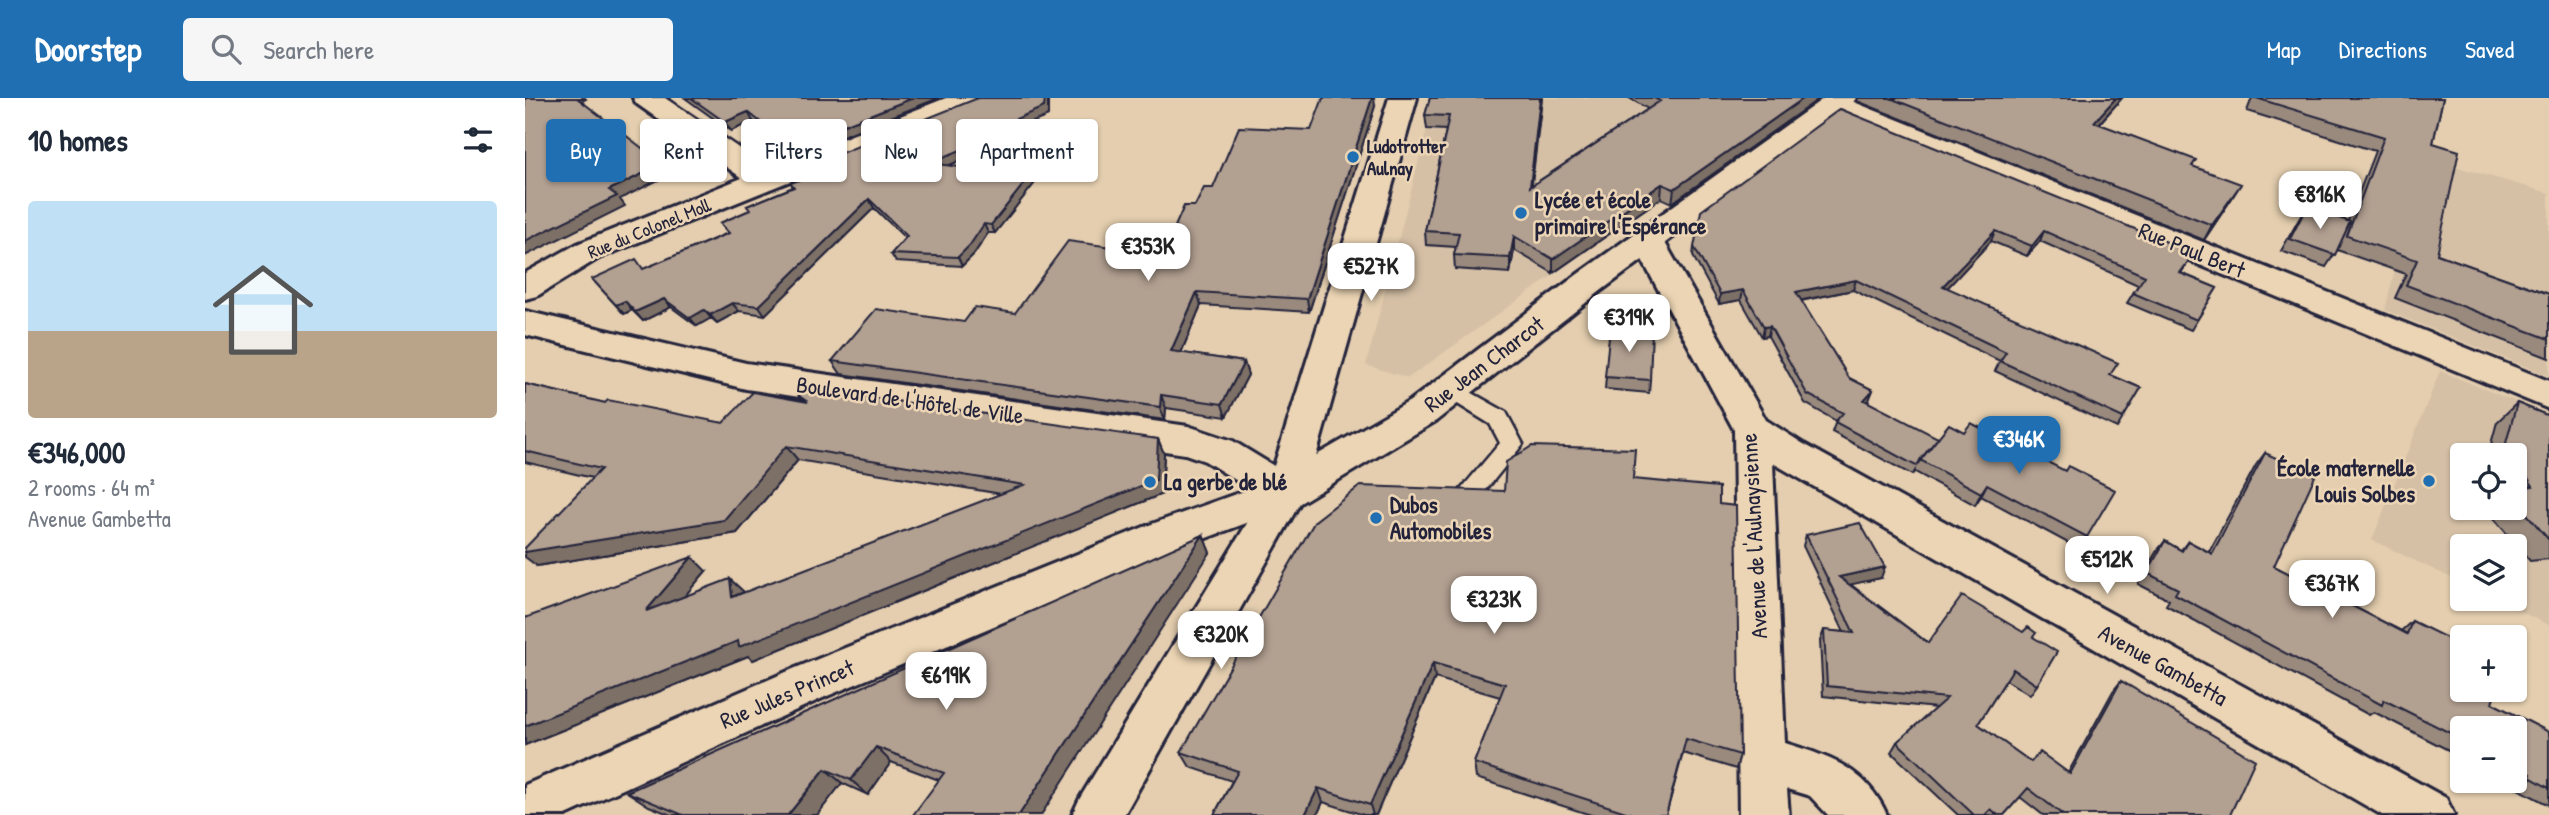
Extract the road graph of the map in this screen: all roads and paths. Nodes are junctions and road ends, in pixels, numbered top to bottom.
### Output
1 (647, 98) edge
2 (971, 98) edge
3 (1402, 98) edge
4 (1838, 101) edge
5 (847, 148) edge
6 (741, 164) edge
7 (763, 182) edge
8 (1648, 241) junction
9 (525, 288) edge
10 (525, 323) edge
11 (1451, 388) junction
12 (2549, 396) edge
13 (1753, 430) junction
14 (1286, 492) junction
15 (1469, 494) edge
16 (1762, 758) junction
17 (525, 809) edge
18 (1097, 815) edge
19 (1764, 815) edge
20 (1863, 815) edge
21 (2429, 815) edge

1 - 6 street
2 - 5 street, Rue du Colonel Moll
3 - 14 street
4 - 8 street, Rue Jean Charcot
4 - 12 street, Rue Paul Bert
7 - 9 street, Rue du Colonel Moll
8 - 11 street, Rue Jean Charcot
8 - 13 street, Avenue de l'Aulnaysienne
10 - 14 street, Boulevard de l'Hôtel de Ville
11 - 14 street, Rue Jean Charcot
11 - 15 lane
13 - 16 street, Avenue de l'Aulnaysienne
13 - 21 street, Avenue Gambetta
14 - 17 street, Rue Jules Princet
14 - 18 street
16 - 19 street, Avenue de l'Aulnaysienne
16 - 20 street

